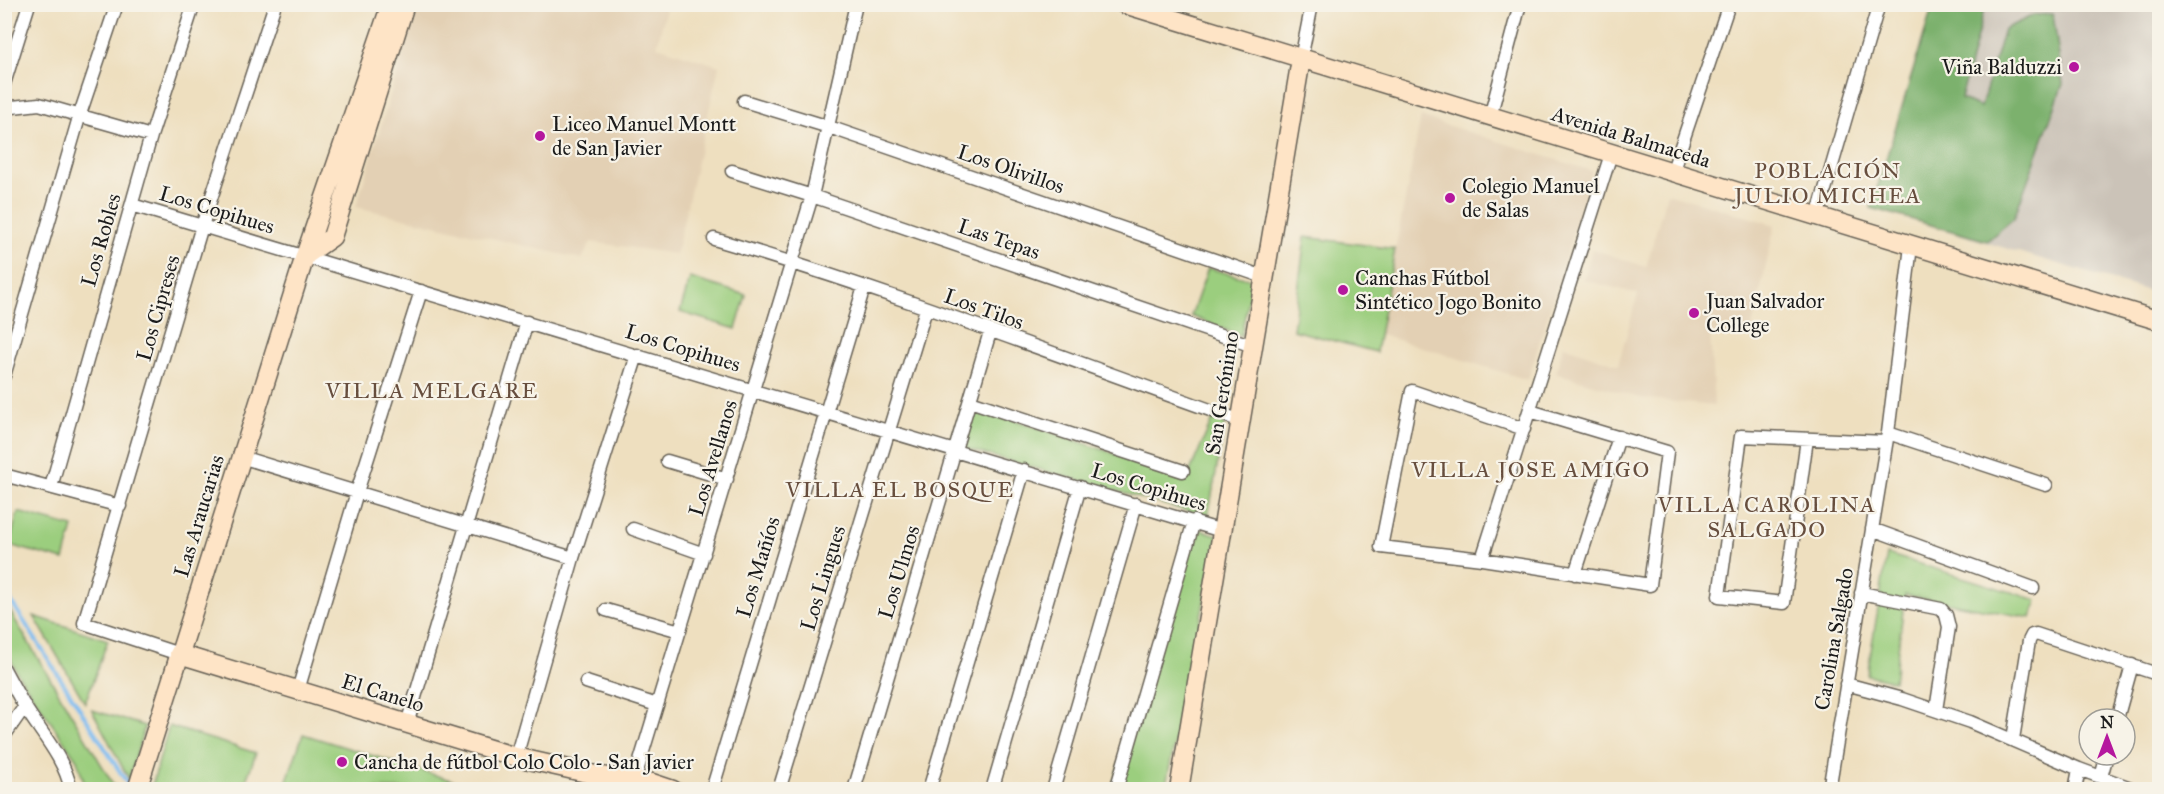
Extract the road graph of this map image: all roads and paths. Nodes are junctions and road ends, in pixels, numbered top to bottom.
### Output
1 (29, 4) edge
2 (117, 4) edge
3 (194, 4) edge
4 (275, 4) edge
5 (391, 4) edge
6 (405, 4) edge
7 (856, 4) edge
8 (1124, 4) edge
9 (1312, 4) edge
10 (1520, 4) edge
11 (1729, 4) edge
12 (1879, 4) edge
13 (1301, 59) junction
14 (4, 84) edge
15 (744, 101) dead end
16 (4, 108) edge
17 (80, 114) junction
18 (1490, 117) junction
19 (829, 127) junction
20 (151, 136) junction
21 (1611, 154) junction
22 (732, 171) dead end
23 (1672, 173) junction
24 (812, 196) junction
25 (132, 205) junction
26 (1816, 217) junction
27 (202, 226) junction
28 (714, 239) dead end
29 (1911, 246) junction
30 (304, 256) junction
31 (792, 262) junction
32 (1264, 277) junction
33 (864, 286) junction
34 (421, 291) junction
35 (926, 309) junction
36 (2160, 321) edge
37 (527, 322) junction
38 (990, 332) junction
39 (1253, 346) junction
40 (637, 355) junction
41 (4, 376) edge
42 (754, 390) junction
43 (970, 401) junction
44 (825, 411) junction
45 (1530, 411) junction
46 (1241, 420) junction
47 (1524, 429) junction
48 (889, 430) junction
49 (1619, 437) junction
50 (1887, 438) junction
51 (1808, 439) junction
52 (955, 450) junction
53 (241, 457) junction
54 (667, 461) dead end
55 (1024, 470) junction
56 (1183, 471) dead end
57 (4, 475) edge
58 (727, 479) junction
59 (2046, 484) dead end
60 (51, 487) junction
61 (1080, 487) junction
62 (357, 492) junction
63 (1136, 504) junction
64 (120, 506) junction
65 (1194, 521) junction
66 (466, 527) junction
67 (633, 530) dead end
68 (1872, 530) junction
69 (1222, 531) junction
70 (704, 555) junction
71 (573, 558) junction
72 (1482, 559) junction
73 (1575, 574) junction
74 (2033, 588) dead end
75 (1861, 593) junction
76 (606, 610) dead end
77 (84, 623) joint
78 (680, 631) junction
79 (179, 654) junction
80 (2132, 665) junction
81 (4, 669) edge
82 (2160, 675) edge
83 (586, 682) dead end
84 (1846, 684) junction
85 (298, 690) junction
86 (657, 705) junction
87 (25, 706) junction
88 (2120, 707) edge
89 (1936, 710) junction
90 (407, 724) junction
91 (4, 736) edge
92 (2013, 739) junction
93 (516, 757) junction
94 (2104, 767) edge
95 (2079, 769) junction
96 (2101, 777) junction
97 (634, 781) junction
98 (70, 783) edge
99 (138, 785) edge
100 (61, 789) edge
101 (673, 789) edge
102 (712, 789) edge
103 (779, 789) edge
104 (854, 789) edge
105 (929, 789) edge
106 (992, 789) edge
107 (1053, 789) edge
108 (1116, 789) edge
109 (1179, 789) edge
110 (1829, 789) edge
111 (2075, 789) edge
112 (2136, 789) edge

1 - 14 street
2 - 17 street
3 - 20 street, Los Robles
4 - 27 street, Los Cipreses
5 - 30 street, Las Araucarias
6 - 30 street
7 - 19 street, Los Avellanos
8 - 13 street, Avenida Balmaceda
9 - 13 street, San Gerónimo
10 - 18 street
11 - 23 street
12 - 26 street
13 - 18 street, Avenida Balmaceda
13 - 32 street, San Gerónimo
15 - 19 street, Los Olivillos
16 - 17 street
17 - 20 street
17 - 41 street
18 - 21 street, Avenida Balmaceda
19 - 24 street, Los Avellanos
19 - 32 street, Los Olivillos
20 - 25 street, Los Robles
21 - 23 street, Avenida Balmaceda
21 - 45 street
22 - 24 street, Las Tepas
23 - 26 street, Avenida Balmaceda
24 - 31 street, Los Avellanos
24 - 39 street, Las Tepas
25 - 27 street, Los Copihues
25 - 60 street, Los Robles
26 - 29 street, Avenida Balmaceda
27 - 30 street, Los Copihues
27 - 64 street, Los Cipreses
28 - 31 street, Los Tilos
29 - 36 street, Avenida Balmaceda
29 - 50 street, Carolina Salgado
30 - 34 street, Los Copihues
30 - 53 street, Las Araucarias
31 - 33 street, Los Tilos
31 - 42 street, Los Avellanos
32 - 39 street, San Gerónimo
33 - 35 street, Los Tilos
33 - 44 street, Los Mañíos
34 - 37 street, Los Copihues
34 - 62 street
35 - 38 street, Los Tilos
35 - 48 street, Los Lingues
37 - 40 street, Los Copihues
37 - 66 street
38 - 43 street, Los Ulmos
38 - 46 street, Los Tilos
39 - 46 street, San Gerónimo
40 - 42 street, Los Copihues
40 - 71 street
42 - 44 street, Los Copihues
42 - 58 street, Los Avellanos
43 - 52 street, Los Ulmos
43 - 56 street
44 - 48 street, Los Copihues
44 - 102 street, Los Mañíos
45 - 47 street
45 - 49 street
46 - 69 street, San Gerónimo
47 - 72 street
47 - 72 street
48 - 52 street, Los Copihues
48 - 103 street, Los Lingues
49 - 73 street
49 - 73 street
50 - 51 street
50 - 59 street
50 - 68 street, Carolina Salgado
51 - 51 street
52 - 55 street, Los Copihues
52 - 104 street, Los Ulmos
53 - 62 street
53 - 79 street, Las Araucarias
54 - 58 street
55 - 61 street, Los Copihues
55 - 105 street
57 - 60 street
58 - 70 street, Los Avellanos
60 - 64 street
61 - 63 street, Los Copihues
61 - 106 street
62 - 66 street
62 - 85 street
63 - 65 street, Los Copihues
63 - 107 street
64 - 77 street, Los Cipreses
65 - 69 street, Los Copihues
65 - 108 street
66 - 71 street
66 - 90 street
67 - 70 street
68 - 74 street
68 - 75 street, Carolina Salgado
69 - 109 street, San Gerónimo
70 - 78 street, Los Avellanos
71 - 93 street
72 - 73 street
75 - 84 street, Carolina Salgado
75 - 89 street
76 - 78 street
77 - 79 street, El Canelo
78 - 86 street, Los Avellanos
79 - 85 street, El Canelo
79 - 99 street, Las Araucarias
80 - 82 street
80 - 88 street
80 - 92 street
81 - 87 street
83 - 86 street
84 - 89 street
84 - 110 street, Carolina Salgado
85 - 90 street, El Canelo
86 - 97 street, Los Avellanos
87 - 91 street
87 - 98 street
89 - 92 street
90 - 93 street, El Canelo
92 - 95 street
93 - 97 street, El Canelo
94 - 96 street
95 - 96 street
95 - 111 street
96 - 112 street
97 - 101 street, El Canelo
98 - 100 street

